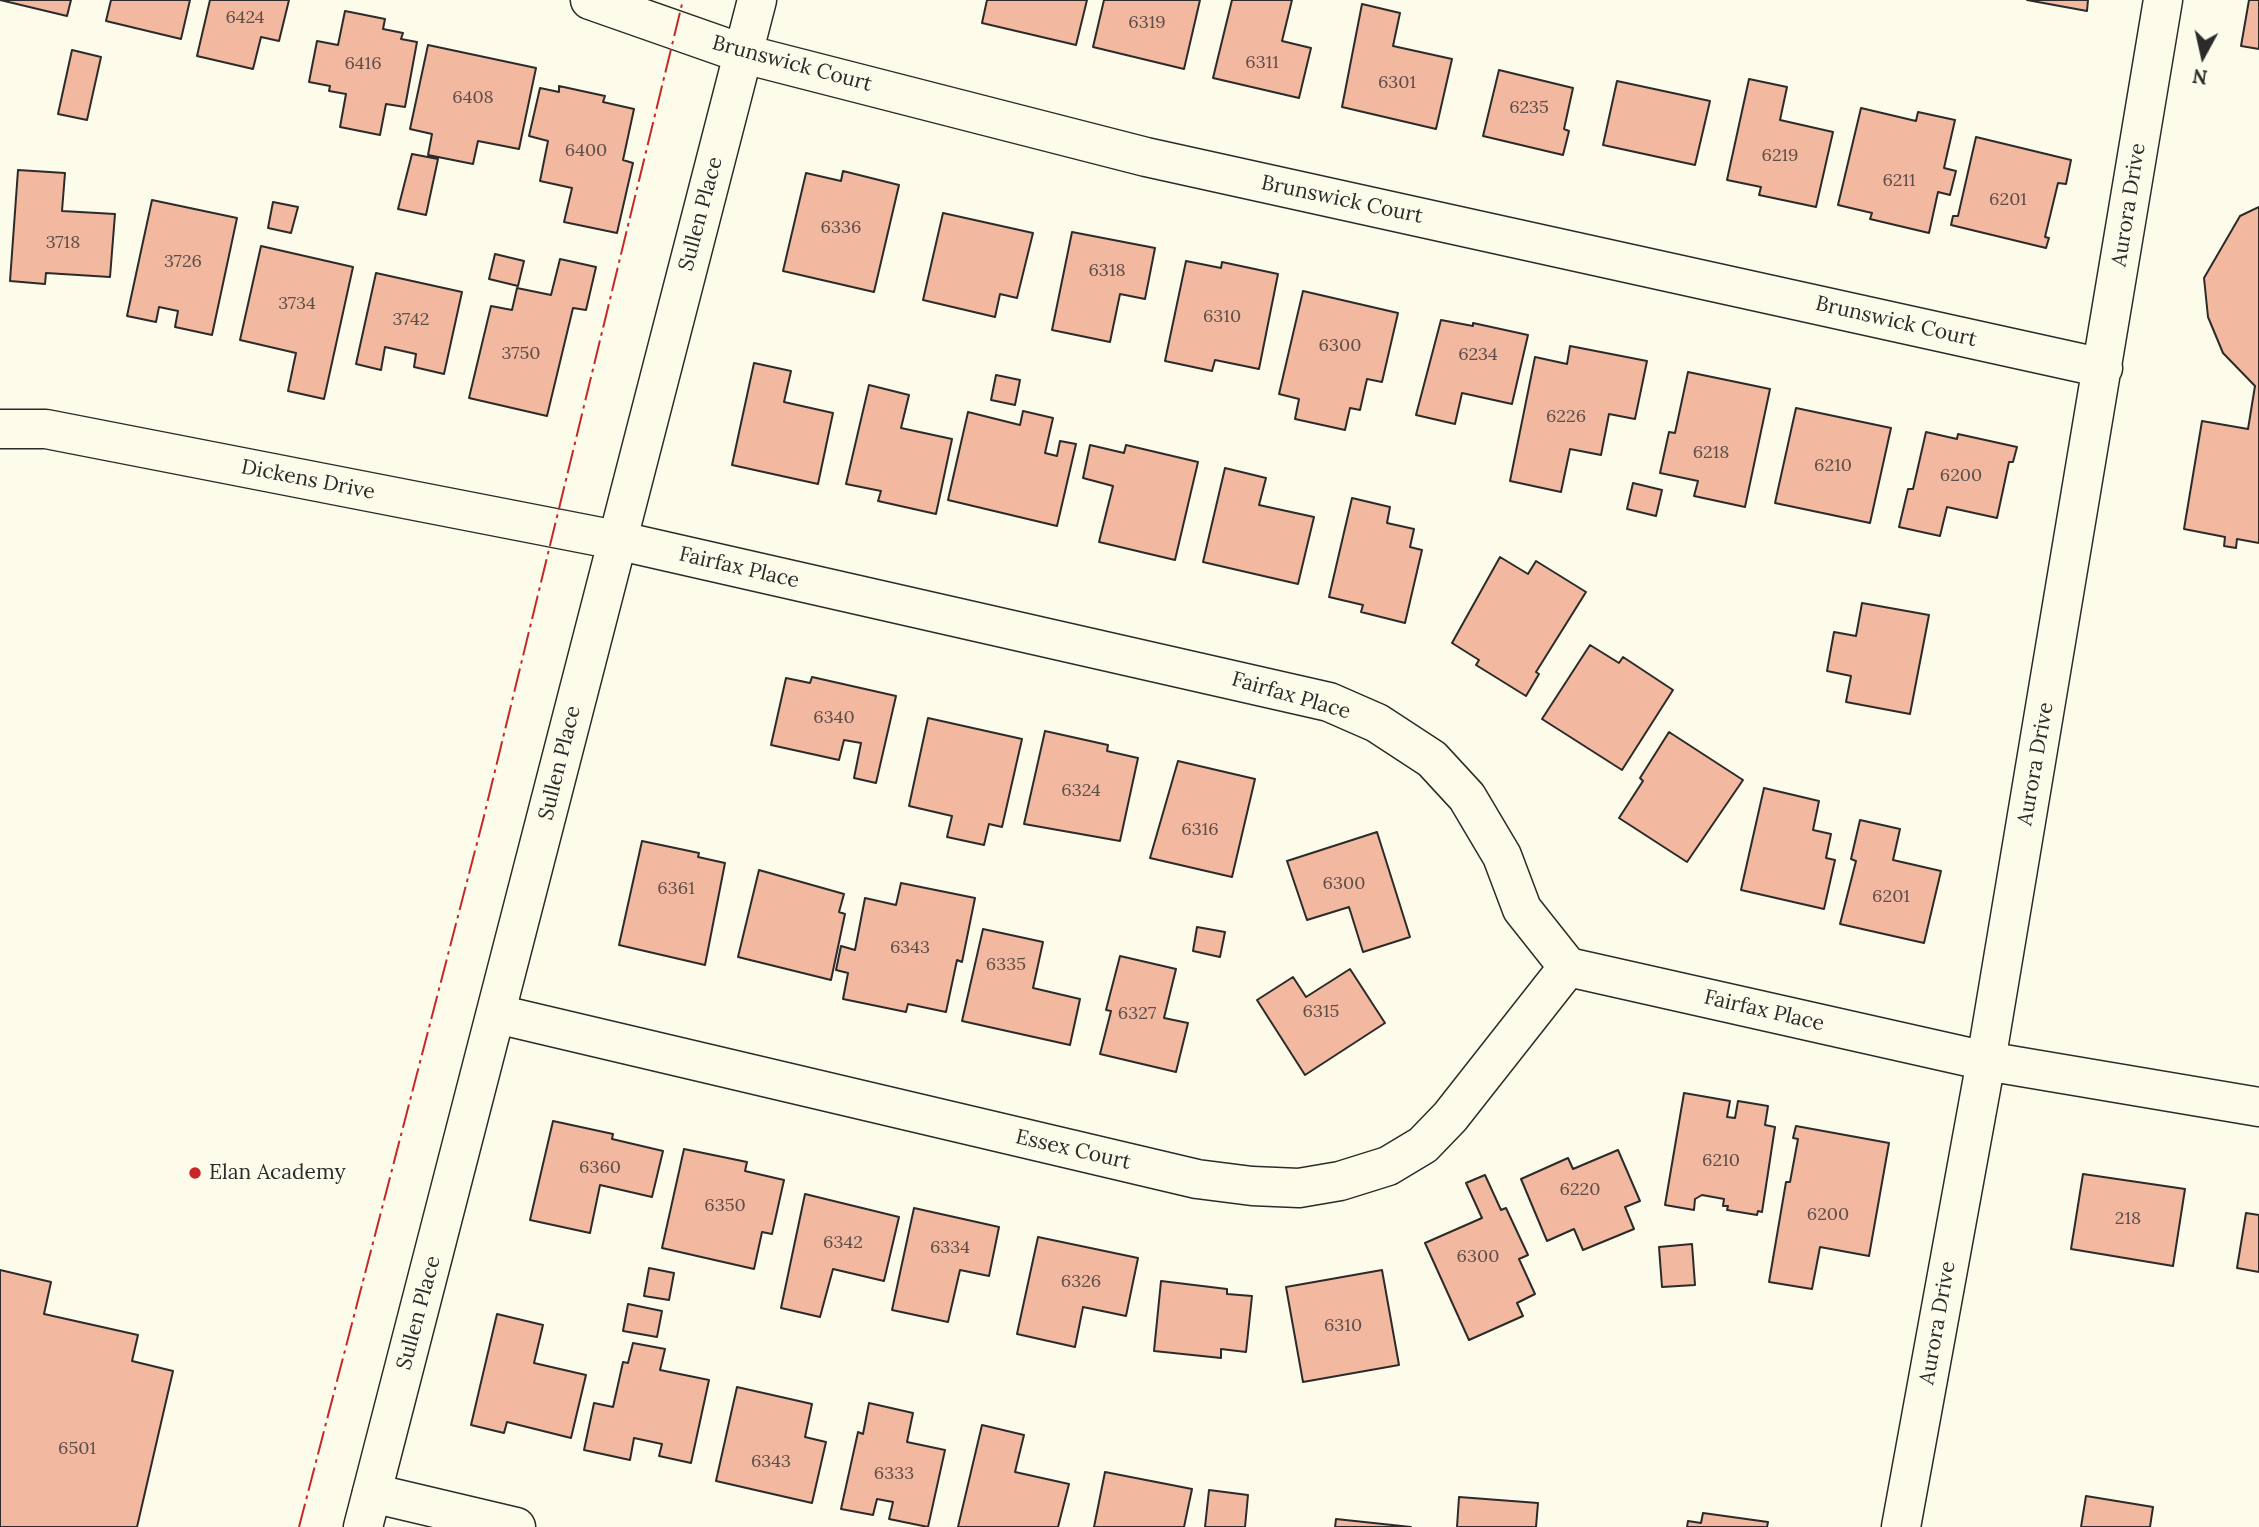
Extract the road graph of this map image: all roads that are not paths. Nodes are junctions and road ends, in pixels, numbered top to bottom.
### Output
1 (590, 0) edge
2 (757, 0) edge
3 (2163, 0) edge
4 (744, 54) junction
5 (2103, 368) junction
6 (0, 429) edge
7 (616, 540) junction
8 (1568, 967) junction
9 (497, 1014) junction
10 (1986, 1061) junction
11 (2259, 1107) edge
12 (368, 1510) edge
13 (516, 1527) edge
14 (1901, 1527) edge

1 - 4 street, Brunswick Court
2 - 4 street, Sullen Place
3 - 5 street, Aurora Drive
4 - 5 street, Brunswick Court
4 - 7 street, Sullen Place
5 - 10 street, Aurora Drive
6 - 7 street, Dickens Drive
7 - 8 street, Fairfax Place
7 - 9 street, Sullen Place
8 - 9 street, Essex Court
8 - 10 street, Fairfax Place
9 - 12 street, Sullen Place
10 - 11 street, Fairfax Place
10 - 14 street, Aurora Drive
12 - 13 street

